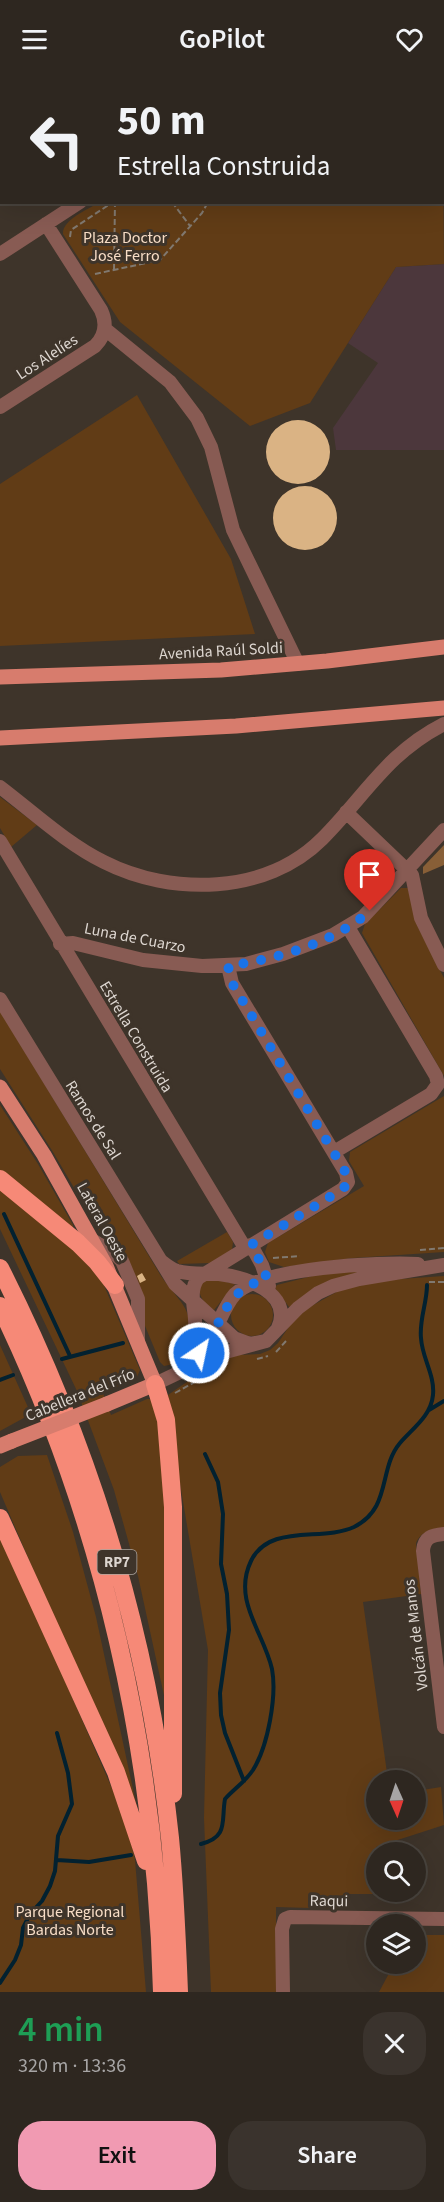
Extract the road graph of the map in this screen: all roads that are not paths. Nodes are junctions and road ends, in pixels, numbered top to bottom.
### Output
1 (77, 204) edge
2 (46, 224) junction
3 (0, 254) edge
4 (105, 329) junction
5 (0, 407) edge
6 (444, 647) edge
7 (298, 664) junction
8 (0, 677) edge
9 (444, 708) edge
10 (444, 724) edge
11 (0, 738) edge
12 (0, 787) edge
13 (346, 812) junction
14 (444, 830) edge
15 (0, 841) edge
16 (408, 870) junction
17 (348, 927) junction
18 (60, 944) junction
19 (444, 965) edge
20 (228, 966) junction
21 (0, 999) edge
22 (0, 1088) edge
23 (334, 1152) junction
24 (0, 1179) edge
25 (92, 1240) junction
26 (248, 1247) junction
27 (158, 1257) junction
28 (444, 1265) edge
29 (0, 1268) edge
30 (204, 1273) junction
31 (267, 1279) junction
32 (252, 1284) junction
33 (115, 1285) junction
34 (270, 1294) junction
35 (192, 1301) junction
36 (0, 1306) edge
37 (218, 1324) junction
38 (282, 1335) junction
39 (266, 1341) junction
40 (138, 1342) junction
41 (177, 1373) junction
42 (155, 1384) junction
43 (6, 1443) edge
44 (0, 1518) edge
45 (444, 1534) edge
46 (444, 1727) edge
47 (173, 1873) junction
48 (158, 1897) junction
49 (444, 1919) edge
50 (162, 1992) edge
51 (179, 1992) edge
52 (283, 1992) edge

1 - 2 street
2 - 3 street
2 - 4 street
4 - 5 street, Los Alelíes
4 - 7 street
6 - 7 main road, Avenida Raúl Soldi
7 - 8 main road, Avenida Raúl Soldi
9 - 11 main road
10 - 13 street
12 - 13 street
13 - 16 street
14 - 16 street, Luna de Cuarzo
15 - 18 street, Estrella Construida
16 - 17 street, Luna de Cuarzo
16 - 19 street
17 - 20 street, Luna de Cuarzo
17 - 23 street
18 - 20 street, Luna de Cuarzo
18 - 26 street, Estrella Construida
20 - 23 street
21 - 27 street, Ramos de Sal
22 - 25 main road, Lateral Oeste
23 - 26 street
24 - 33 highway
25 - 33 main road, Lateral Oeste
25 - 40 street
26 - 30 street
26 - 31 street, Estrella Construida
27 - 30 street
27 - 35 street, Ramos de Sal
28 - 31 street, Cabellera del Frío
28 - 38 street, Cabellera del Frío
29 - 47 highway, RP7
30 - 32 street
30 - 35 street
31 - 32 street, Cabellera del Frío
31 - 34 street, Estrella Construida
32 - 34 street
32 - 37 street, Cabellera del Frío
33 - 40 main road, Lateral Oeste
34 - 38 street, Estrella Construida
35 - 37 street, Ramos de Sal
35 - 41 street
36 - 48 highway, RP7
37 - 39 street, Ramos de Sal
37 - 41 street, Cabellera del Frío
38 - 39 street, Cabellera del Frío
39 - 41 street, Cabellera del Frío
40 - 42 main road, Lateral Oeste
41 - 42 street, Cabellera del Frío
42 - 43 main road, Cabellera del Frío, bridge
42 - 47 highway
44 - 48 highway
45 - 46 street, Volcán de Manos
47 - 51 highway, RP7
48 - 50 highway, RP7
49 - 52 street, Raqui

